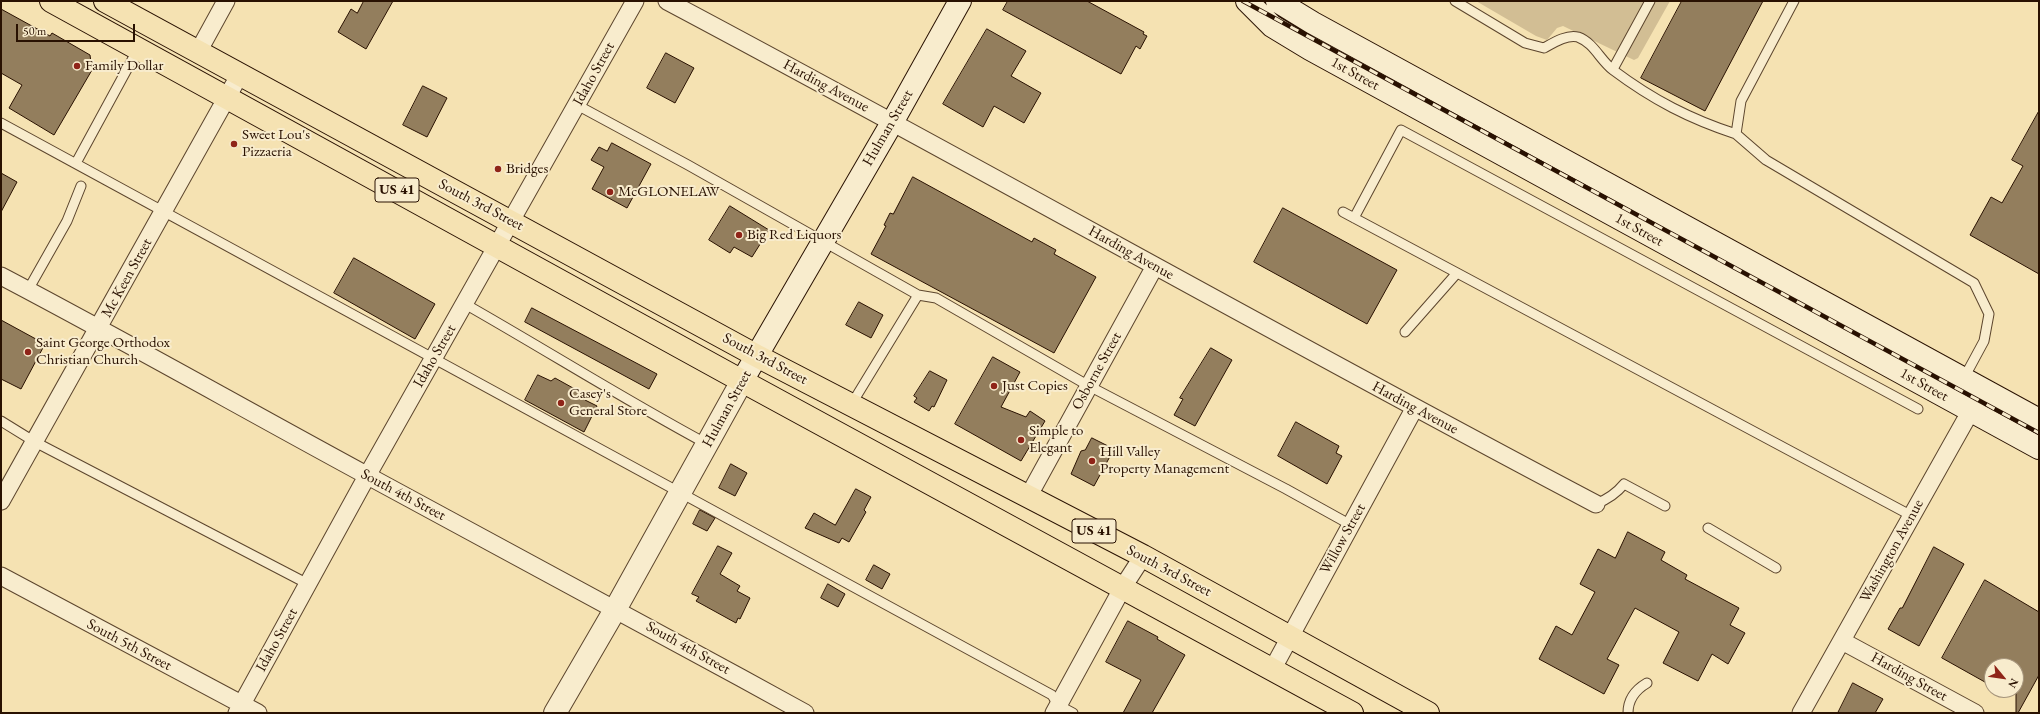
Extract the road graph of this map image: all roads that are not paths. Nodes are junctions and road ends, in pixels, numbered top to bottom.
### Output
1 (51, 1) edge
2 (105, 1) edge
3 (226, 1) edge
4 (635, 1) edge
5 (667, 1) edge
6 (959, 1) edge
7 (1247, 1) edge
8 (1277, 1) edge
9 (1455, 1) edge
10 (1650, 1) edge
11 (1794, 1) edge
12 (138, 49) junction
13 (198, 52) junction
14 (1613, 69) junction
15 (240, 74) junction
16 (228, 97) junction
17 (577, 105) junction
18 (893, 121) junction
19 (1, 124) edge
20 (1736, 134) junction
21 (76, 163) junction
22 (81, 186) dead end
23 (165, 211) junction
24 (1343, 212) dead end
25 (1354, 218) junction
26 (512, 221) junction
27 (823, 241) junction
28 (498, 245) junction
29 (1155, 266) junction
30 (1457, 273) junction
31 (1, 276) edge
32 (28, 290) junction
33 (918, 295) junction
34 (465, 304) junction
35 (100, 327) junction
36 (1406, 332) dead end
37 (757, 356) junction
38 (434, 359) junction
39 (1964, 378) junction
40 (742, 381) junction
41 (1089, 386) junction
42 (1983, 389) junction
43 (851, 405) junction
44 (1414, 409) junction
45 (1918, 409) dead end
46 (1971, 411) junction
47 (2039, 420) edge
48 (1, 421) edge
49 (35, 442) junction
50 (707, 444) junction
51 (2039, 448) edge
52 (367, 476) junction
53 (681, 492) junction
54 (1028, 497) junction
55 (1, 501) edge
56 (1596, 504) joint
57 (1665, 506) dead end
58 (1912, 516) junction
59 (1351, 525) junction
60 (1708, 528) dead end
61 (1143, 556) junction
62 (1776, 568) dead end
63 (1, 576) edge
64 (308, 584) junction
65 (1123, 587) junction
66 (616, 608) junction
67 (1290, 636) junction
68 (1842, 641) junction
69 (1272, 670) junction
70 (1647, 683) dead end
71 (239, 709) edge
72 (1062, 710) edge
73 (1418, 711) edge
74 (258, 713) edge
75 (555, 713) edge
76 (805, 713) edge
77 (1352, 713) edge
78 (1628, 713) edge
79 (1802, 713) edge
80 (1975, 713) edge

1 - 12 highway, South 3rd Street / US 41
2 - 13 highway, South 3rd Street / US 41
3 - 13 street
4 - 17 street, Idaho Street
5 - 18 street, Harding Avenue
6 - 18 main road, Hulman Street
7 - 46 main road, 1st Street
8 - 39 main road, 1st Street
9 - 14 lane
10 - 14 lane
11 - 20 lane
12 - 16 highway, South 3rd Street / US 41
12 - 21 lane
13 - 15 highway, South 3rd Street / US 41
14 - 20 lane
15 - 16 street, Mc Keen Street
15 - 26 highway, South 3rd Street / US 41
16 - 23 street, Mc Keen Street
16 - 28 highway, South 3rd Street / US 41
17 - 26 street, Idaho Street
17 - 27 lane
18 - 27 main road, Hulman Street
18 - 29 street, Harding Avenue
19 - 21 lane
20 - 39 lane
21 - 23 lane
22 - 32 lane
23 - 35 street, Mc Keen Street
23 - 38 lane
24 - 25 lane
25 - 30 lane
25 - 45 lane
26 - 28 street, Idaho Street
26 - 37 highway, South 3rd Street / US 41
27 - 33 lane
27 - 37 main road, Hulman Street
28 - 34 street, Idaho Street
28 - 40 highway, South 3rd Street / US 41
29 - 41 street, Osborne Street
29 - 44 street, Harding Avenue
30 - 36 lane
30 - 58 lane
31 - 32 street, South 4th Street
32 - 35 street, South 4th Street
33 - 41 lane
33 - 43 lane
34 - 38 street, Idaho Street
34 - 50 lane
35 - 49 street, Mc Keen Street
35 - 52 street, South 4th Street
37 - 40 main road, Hulman Street
37 - 43 highway, South 3rd Street / US 41
38 - 52 street, Idaho Street
38 - 53 lane
39 - 42 main road, 1st Street
40 - 50 main road, Hulman Street
40 - 65 highway, South 3rd Street / US 41
41 - 54 street, Osborne Street
41 - 59 lane
42 - 46 street, Washington Avenue
42 - 47 main road, 1st Street
43 - 54 highway, South 3rd Street / US 41
44 - 56 street, Harding Avenue
44 - 59 street, Willow Street
46 - 51 main road, 1st Street
46 - 58 street, Washington Avenue
48 - 49 lane
49 - 55 street, Mc Keen Street
49 - 64 lane
50 - 53 main road, Hulman Street
52 - 64 street, Idaho Street
52 - 66 street, South 4th Street
53 - 66 main road, Hulman Street
53 - 72 lane
54 - 61 highway, South 3rd Street / US 41
56 - 57 lane
58 - 68 street, Washington Avenue
59 - 67 street, Willow Street
60 - 62 lane
61 - 65 street
61 - 67 highway, South 3rd Street / US 41
63 - 71 street, South 5th Street
64 - 71 street, Idaho Street
65 - 69 highway, South 3rd Street / US 41
65 - 72 street
66 - 75 main road, Hulman Street
66 - 76 street, South 4th Street
67 - 69 street, Willow Street
67 - 73 highway, South 3rd Street / US 41
68 - 79 street, Washington Avenue
68 - 80 street, Harding Street
69 - 77 highway, South 3rd Street / US 41
70 - 78 lane
71 - 74 street, South 5th Street

